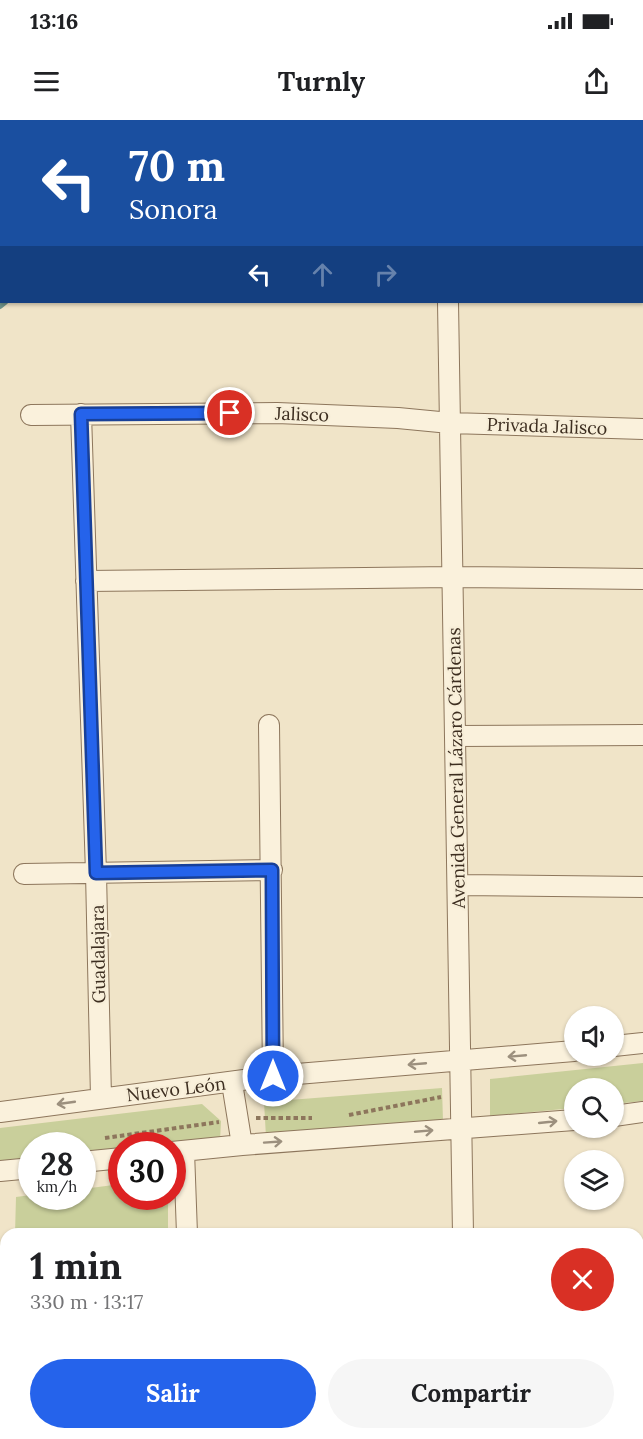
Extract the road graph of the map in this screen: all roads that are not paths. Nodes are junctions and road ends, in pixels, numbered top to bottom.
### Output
1 (448, 303) edge
2 (81, 414) junction
3 (32, 415) dead end
4 (450, 423) junction
5 (643, 429) edge
6 (453, 577) junction
7 (643, 579) edge
8 (86, 581) junction
9 (269, 725) dead end
10 (643, 735) edge
11 (455, 736) junction
12 (272, 870) junction
13 (96, 873) junction
14 (24, 874) dead end
15 (458, 885) junction
16 (643, 887) edge
17 (643, 1043) edge
18 (624, 1045) edge
19 (564, 1051) edge
20 (460, 1061) junction
21 (273, 1076) junction
22 (232, 1083) junction
23 (101, 1098) junction
24 (0, 1112) edge
25 (643, 1113) edge
26 (624, 1115) edge
27 (564, 1121) edge
28 (459, 1128) junction
29 (242, 1145) junction
30 (186, 1150) edge
31 (18, 1169) edge
32 (0, 1171) edge
33 (184, 1210) edge
34 (186, 1228) edge
35 (463, 1228) edge

1 - 4 street, Avenida General Lázaro Cárdenas
2 - 3 street
2 - 4 street, Jalisco
2 - 8 street, Guadalajara
4 - 5 street, Privada Jalisco
4 - 6 street, Avenida General Lázaro Cárdenas
6 - 7 street
6 - 8 street
6 - 11 street, Avenida General Lázaro Cárdenas
8 - 13 street, Guadalajara
9 - 12 street
10 - 11 street
11 - 15 street, Avenida General Lázaro Cárdenas
12 - 13 street
12 - 21 street
13 - 14 street
13 - 23 street, Guadalajara
15 - 16 street
15 - 20 street, Avenida General Lázaro Cárdenas
17 - 18 street
19 -> 20 street, Nuevo León
20 -> 21 street, Nuevo León
20 - 28 street, Avenida General Lázaro Cárdenas
21 - 22 street, Nuevo León
22 - 23 street, Nuevo León
22 - 29 street
23 -> 24 street, Nuevo León
25 - 26 street
28 -> 27 street
29 -> 28 street
28 - 35 street, Avenida General Lázaro Cárdenas
29 - 30 street
31 - 32 street
33 - 34 street

